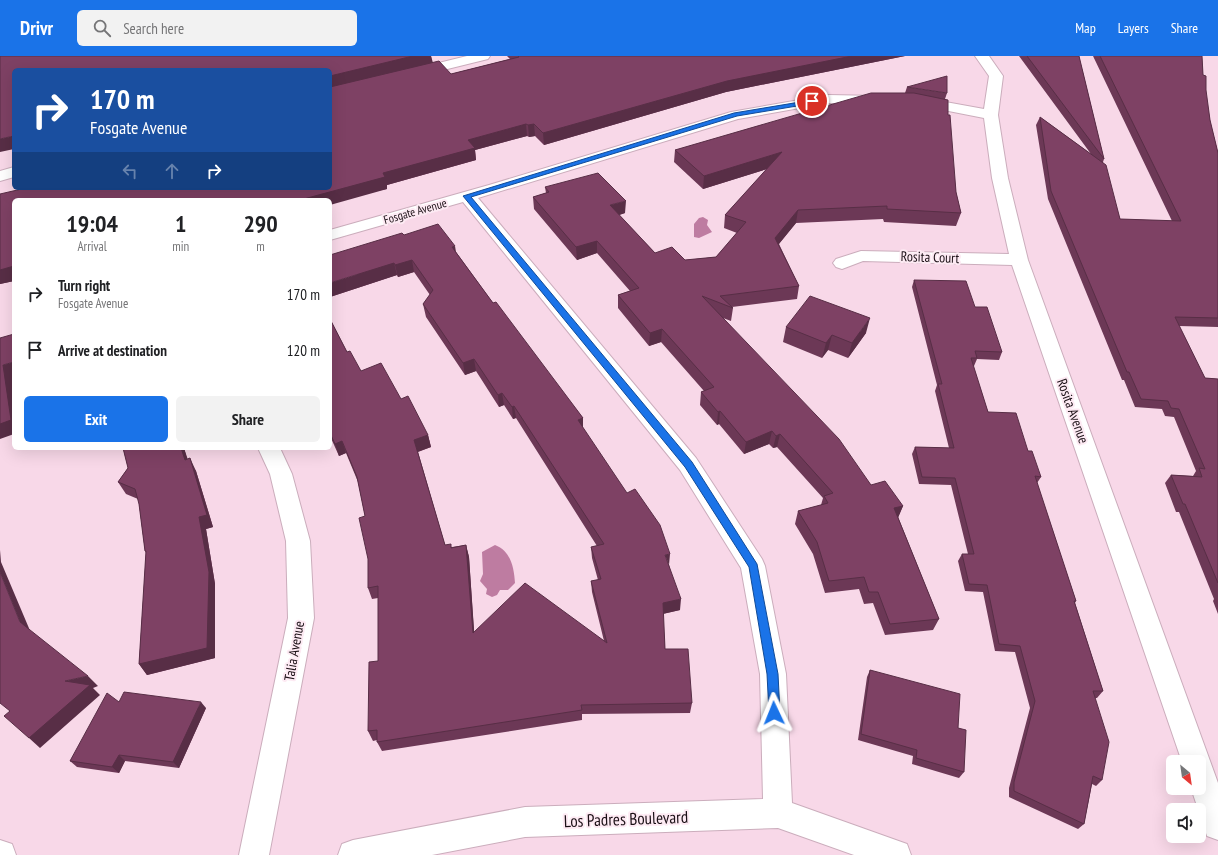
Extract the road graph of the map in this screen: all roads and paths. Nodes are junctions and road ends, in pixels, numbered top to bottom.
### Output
1 (483, 56) edge
2 (982, 56) edge
3 (399, 77) edge
4 (991, 115) junction
5 (12, 173) edge
6 (0, 176) edge
7 (467, 196) junction
8 (332, 234) edge
9 (1019, 260) junction
10 (842, 263) dead end
11 (270, 450) edge
12 (1194, 755) edge
13 (1206, 790) edge
14 (778, 813) junction
15 (1218, 825) edge
16 (254, 855) edge
17 (353, 855) edge
18 (896, 855) edge

1 - 3 street
2 - 4 street, Rosita Avenue
4 - 7 street, Fosgate Avenue
4 - 9 street, Rosita Avenue
5 - 6 street
7 - 8 street, Fosgate Avenue
7 - 14 street
9 - 10 street, Rosita Court
9 - 12 street, Rosita Avenue
11 - 16 street, Talia Avenue
13 - 15 street
14 - 17 street, Los Padres Boulevard
14 - 18 street, Los Padres Boulevard

